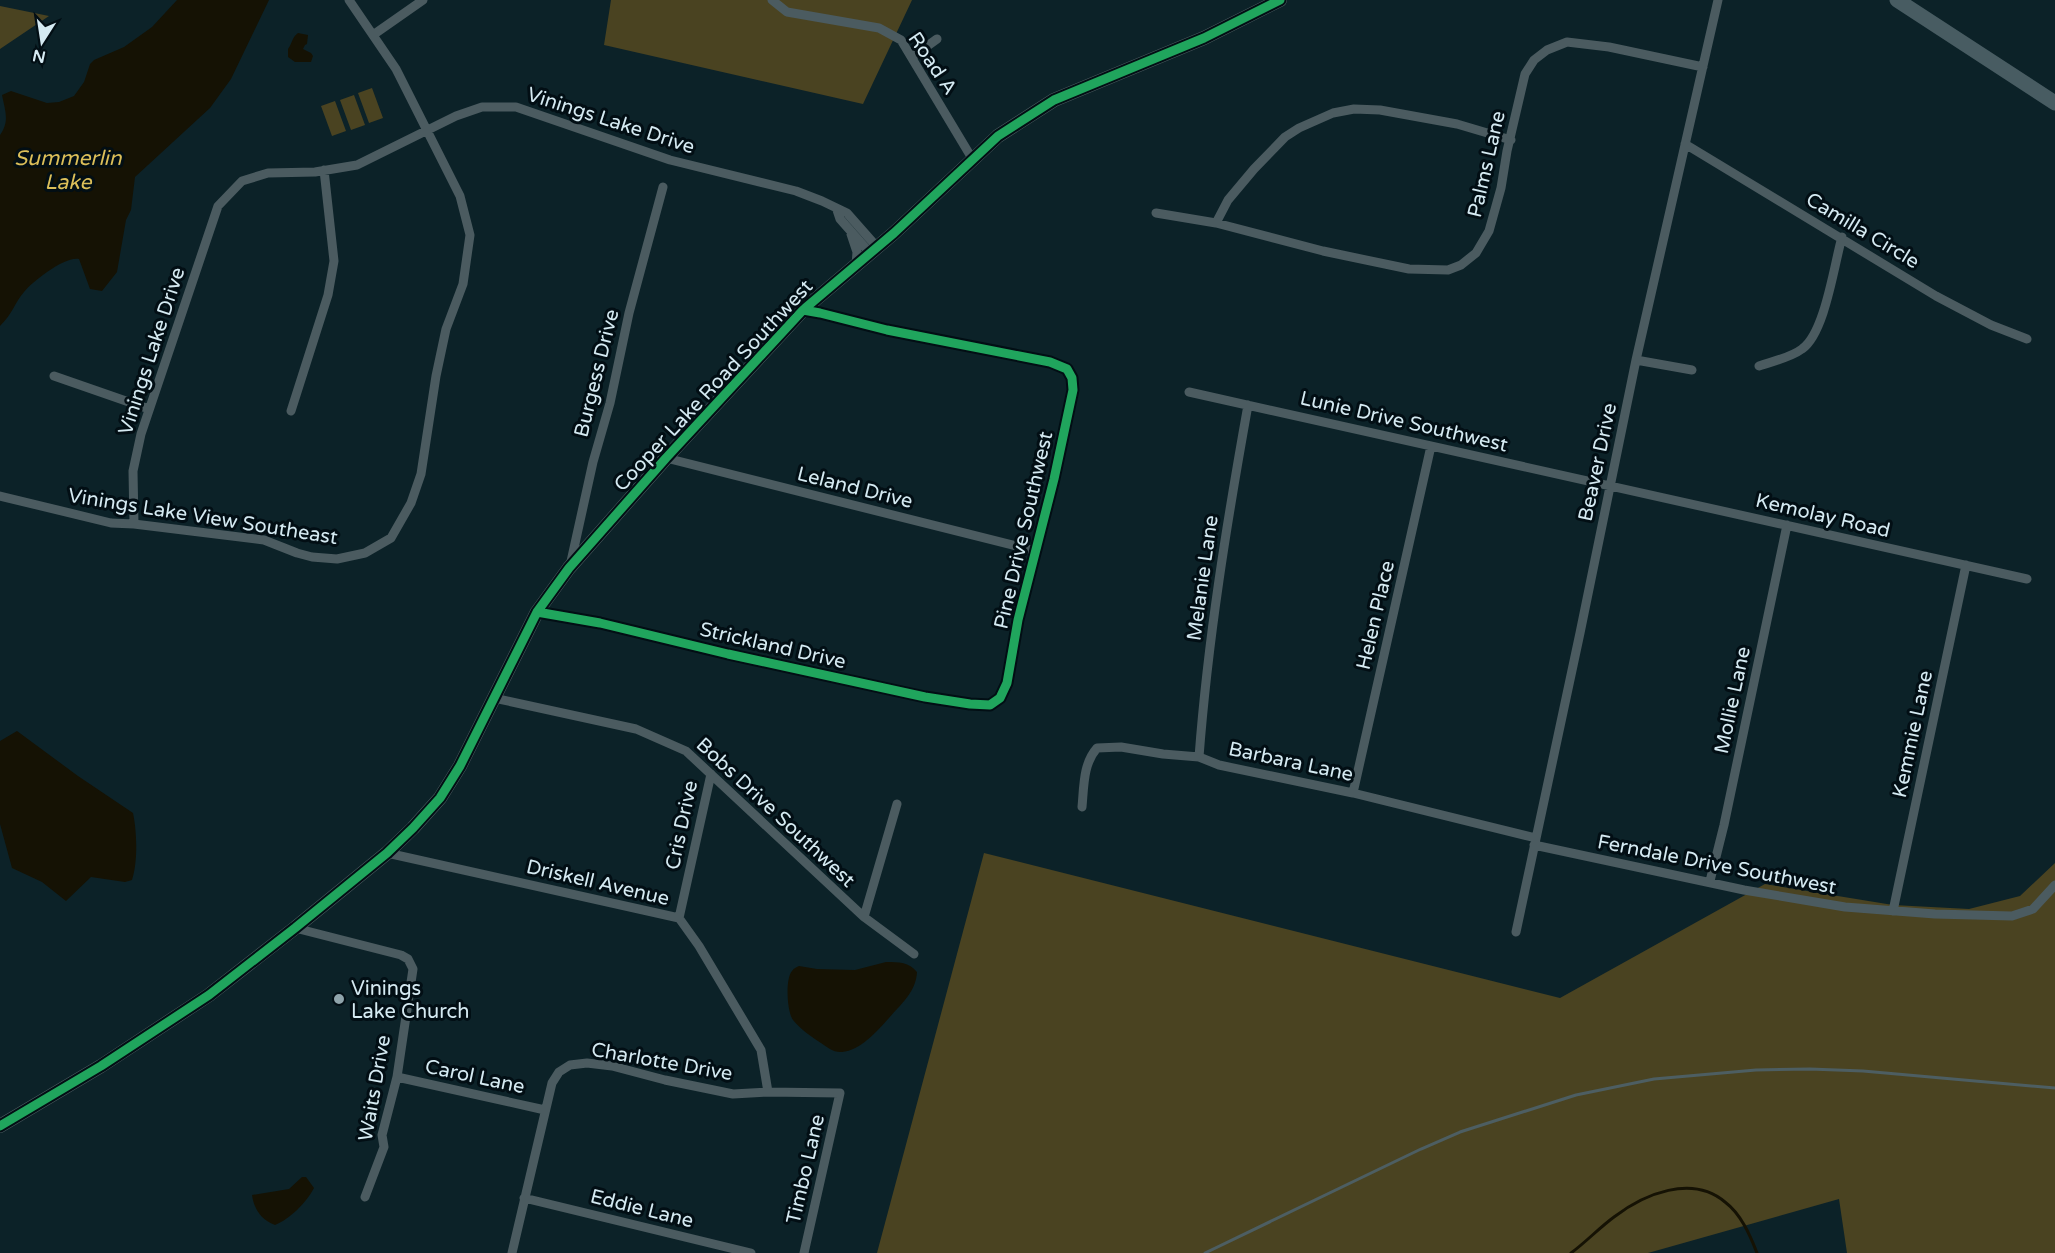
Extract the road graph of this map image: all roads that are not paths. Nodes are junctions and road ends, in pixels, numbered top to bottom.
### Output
1 (349, 0) edge
2 (423, 0) edge
3 (772, 0) edge
4 (1280, 0) edge
5 (1718, 0) edge
6 (1897, 0) edge
7 (373, 35) junction
8 (937, 39) dead end
9 (912, 57) junction
10 (1703, 68) junction
11 (2055, 103) edge
12 (427, 131) junction
13 (1511, 140) junction
14 (1685, 144) junction
15 (973, 160) junction
16 (324, 170) junction
17 (663, 187) dead end
18 (837, 210) junction
19 (1156, 213) dead end
20 (1216, 223) junction
21 (849, 229) junction
22 (1842, 237) junction
23 (874, 250) junction
24 (856, 265) junction
25 (803, 310) junction
26 (2027, 339) dead end
27 (1636, 360) junction
28 (1759, 366) dead end
29 (1692, 370) dead end
30 (54, 376) dead end
31 (1189, 393) dead end
32 (1248, 405) junction
33 (149, 409) junction
34 (291, 411) dead end
35 (1431, 446) junction
36 (666, 458) junction
37 (1611, 486) junction
38 (0, 496) edge
39 (134, 524) junction
40 (1787, 525) junction
41 (1036, 552) junction
42 (1966, 565) junction
43 (569, 568) junction
44 (2026, 579) dead end
45 (537, 612) junction
46 (494, 698) junction
47 (1000, 698) joint
48 (1199, 757) junction
49 (711, 774) junction
50 (1353, 793) junction
51 (897, 804) dead end
52 (1082, 807) dead end
53 (1535, 842) junction
54 (387, 853) junction
55 (1710, 881) junction
56 (2055, 885) edge
57 (1893, 911) junction
58 (864, 917) junction
59 (679, 918) junction
60 (295, 928) junction
61 (1516, 932) dead end
62 (914, 954) dead end
63 (397, 1077) junction
64 (768, 1092) junction
65 (840, 1093) joint
66 (544, 1110) junction
67 (0, 1126) edge
68 (365, 1197) dead end
69 (524, 1198) junction
70 (512, 1253) edge
71 (751, 1253) edge
72 (804, 1253) edge

1 - 7 street, Vinings Lake View Southeast
2 - 7 street
3 - 9 street, Road A
4 - 15 street, Cooper Lake Road Southwest
5 - 10 street, Beaver Drive
6 - 11 main road
7 - 12 street, Vinings Lake View Southeast
8 - 9 street
9 - 15 street, Road A
10 - 13 street, Palms Lane
10 - 14 street, Beaver Drive
12 - 16 street, Vinings Lake Drive
12 - 18 street, Vinings Lake Drive
12 - 39 street, Vinings Lake View Southeast
13 - 20 street
13 - 20 street, Palms Lane
14 - 22 street, Camilla Circle
14 - 27 street, Beaver Drive
15 - 23 street, Cooper Lake Road Southwest
16 - 33 street, Vinings Lake Drive
16 - 34 street
17 - 43 street, Burgess Drive
18 - 21 street
18 - 23 street, Vinings Lake Drive
19 - 20 street, Palms Lane
21 - 23 street
21 - 24 street
22 - 26 street, Camilla Circle
22 - 28 street
23 - 24 street, Cooper Lake Road Southwest
24 - 25 street, Cooper Lake Road Southwest
25 - 36 street, Cooper Lake Road Southwest
25 - 41 street, Pine Drive Southwest
27 - 29 street
27 - 37 street, Beaver Drive
30 - 33 street
31 - 32 street, Lunie Drive Southwest
32 - 35 street, Lunie Drive Southwest
32 - 48 street, Melanie Lane
33 - 39 street, Vinings Lake Drive
35 - 37 street, Lunie Drive Southwest
35 - 50 street, Helen Place
36 - 41 street, Leland Drive
36 - 43 street, Cooper Lake Road Southwest
37 - 40 street, Kemolay Road
37 - 53 street, Beaver Drive
38 - 39 street, Vinings Lake View Southeast
40 - 42 street, Kemolay Road
40 - 55 street, Mollie Lane
41 - 47 street, Pine Drive Southwest
42 - 44 street, Kemolay Road
42 - 57 street, Kemmie Lane
43 - 45 street, Cooper Lake Road Southwest
45 - 46 street, Cooper Lake Road Southwest
45 - 47 street, Strickland Drive
46 - 49 street, Bobs Drive Southwest
46 - 54 street, Cooper Lake Road Southwest
48 - 50 street, Barbara Lane
48 - 52 street, Barbara Lane
49 - 58 street, Bobs Drive Southwest
49 - 59 street, Cris Drive
50 - 53 street, Barbara Lane
51 - 58 street
53 - 55 street, Ferndale Drive Southwest
53 - 61 street, Beaver Drive
54 - 59 street, Driskell Avenue
54 - 60 street, Cooper Lake Road Southwest
55 - 57 street, Ferndale Drive Southwest
56 - 57 street, Ferndale Drive Southwest
58 - 62 street, Bobs Drive Southwest
59 - 64 street, Driskell Avenue
60 - 63 street, Waits Drive
60 - 67 street, Cooper Lake Road Southwest
63 - 66 street, Carol Lane
63 - 68 street, Waits Drive
64 - 65 street, Charlotte Drive
64 - 66 street, Charlotte Drive
65 - 72 street, Timbo Lane
66 - 69 street, Charlotte Drive
69 - 70 street, Charlotte Drive
69 - 71 street, Eddie Lane

